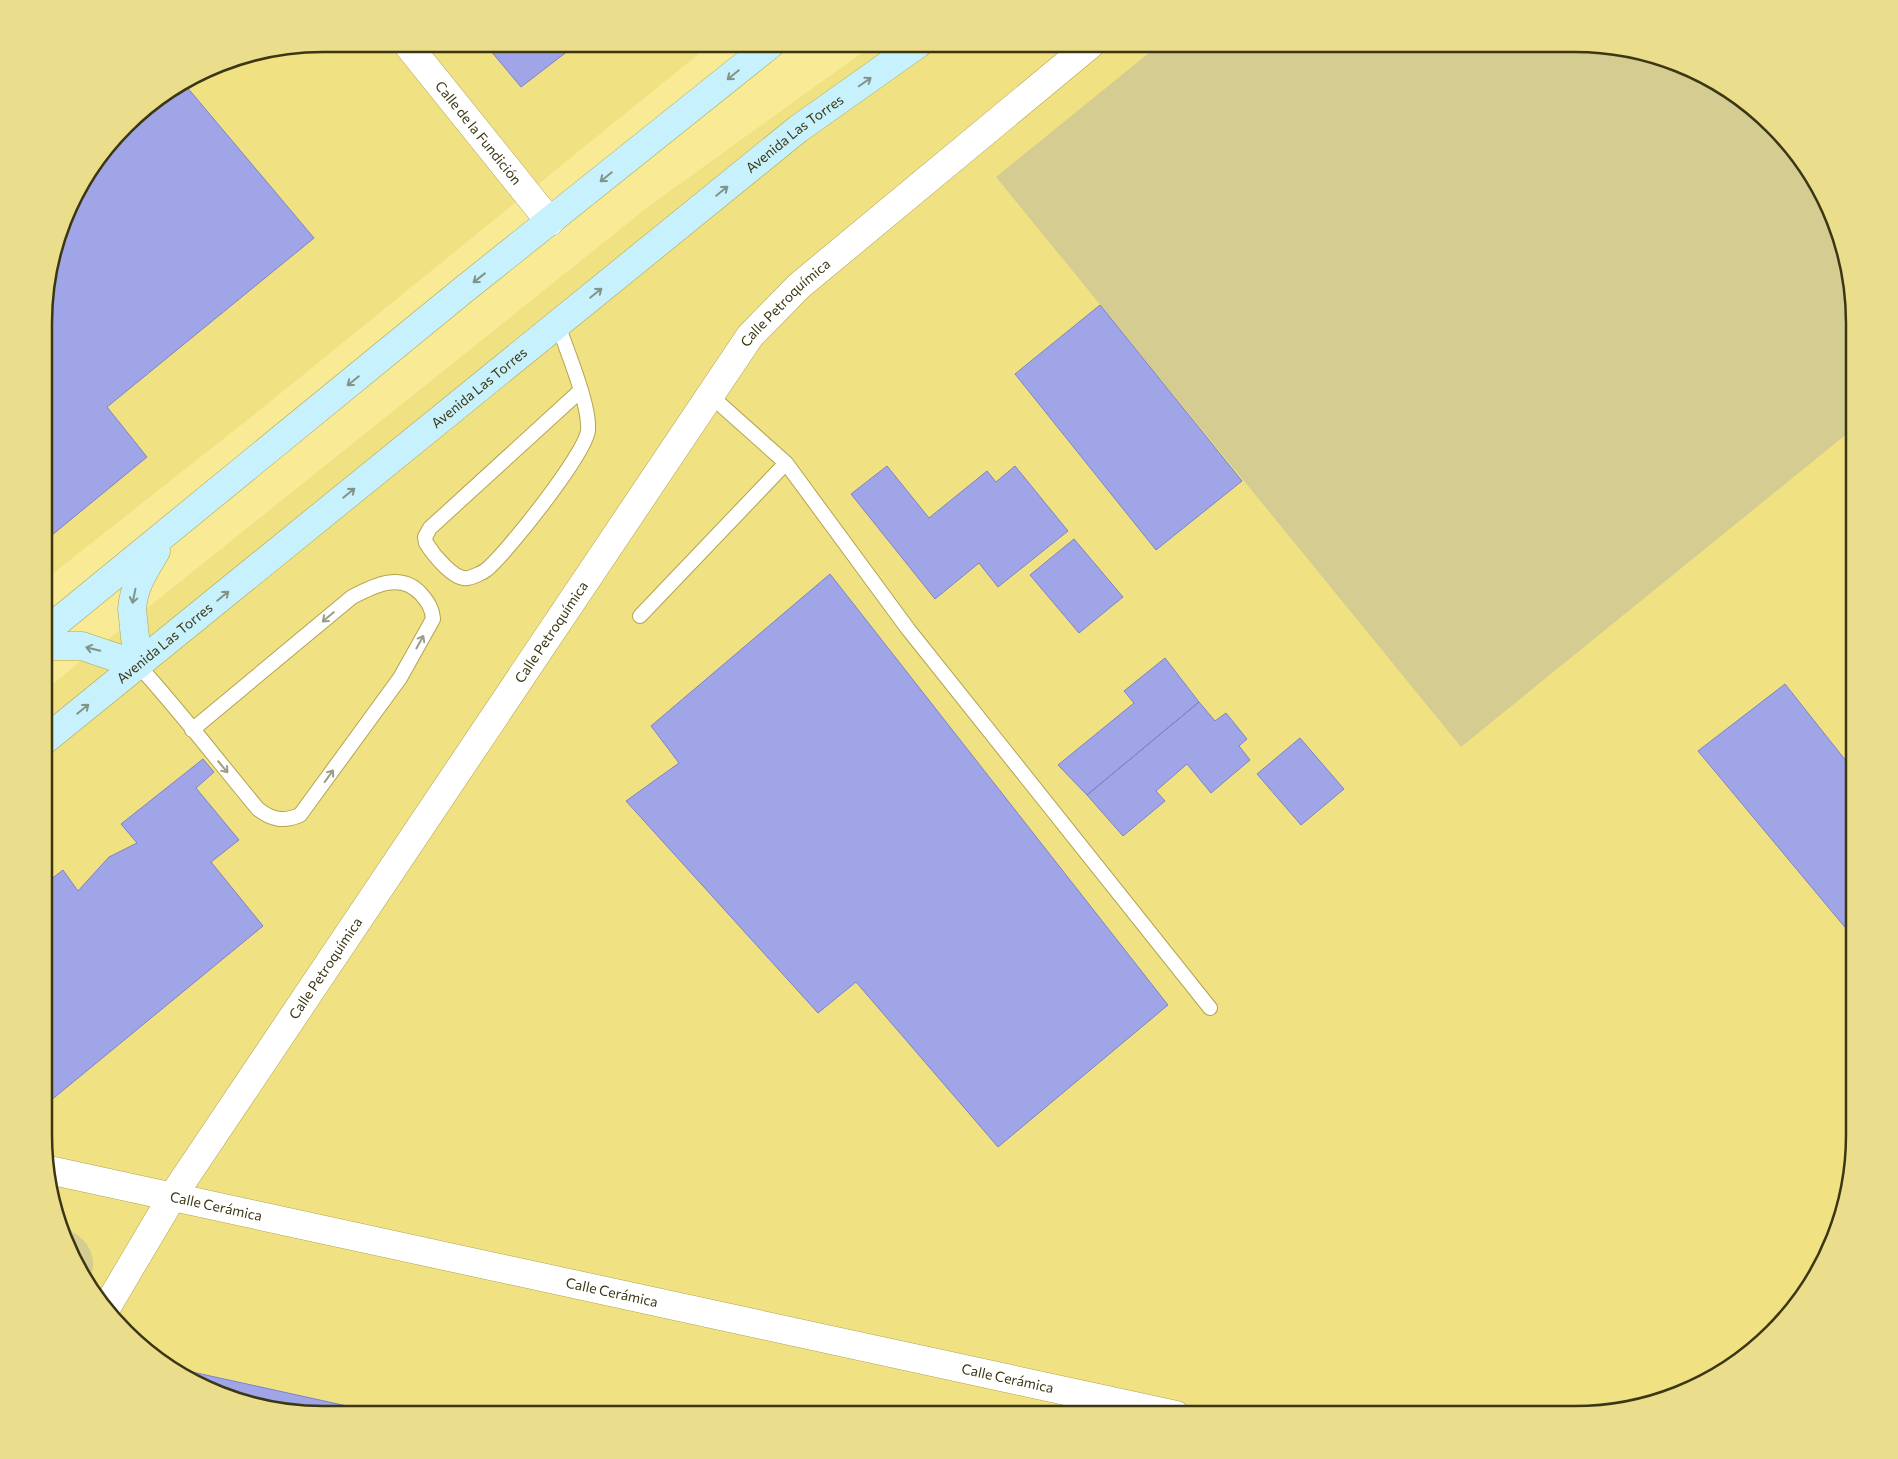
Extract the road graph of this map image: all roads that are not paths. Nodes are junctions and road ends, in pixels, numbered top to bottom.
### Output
1 (413, 52) edge
2 (760, 52) edge
3 (907, 52) edge
4 (1081, 52) edge
5 (550, 222) junction
6 (558, 324) junction
7 (580, 390) junction
8 (711, 396) junction
9 (786, 463) junction
10 (164, 537) junction
11 (640, 616) dead end
12 (52, 627) edge
13 (52, 646) edge
14 (138, 665) junction
15 (192, 730) junction
16 (52, 734) edge
17 (1210, 1008) dead end
18 (55, 1171) edge
19 (172, 1197) junction
20 (109, 1303) edge
21 (1135, 1406) edge

1 - 5 street, Calle de la Fundición
2 -> 5 main road
6 -> 3 main road, Avenida Las Torres
4 - 8 street, Calle Petroquímica
5 -> 10 main road
6 - 7 lane
14 -> 6 main road, Avenida Las Torres
7 - 7 lane
8 - 9 lane
8 - 19 street, Calle Petroquímica
9 - 11 lane
9 - 17 lane
10 - 12 main road
10 -> 14 main road
14 -> 13 main road
14 - 15 lane
16 -> 14 main road, Avenida Las Torres
15 -> 15 lane
18 - 19 street, Calle Cerámica
19 - 20 street, Calle Petroquímica
19 - 21 street, Calle Cerámica

